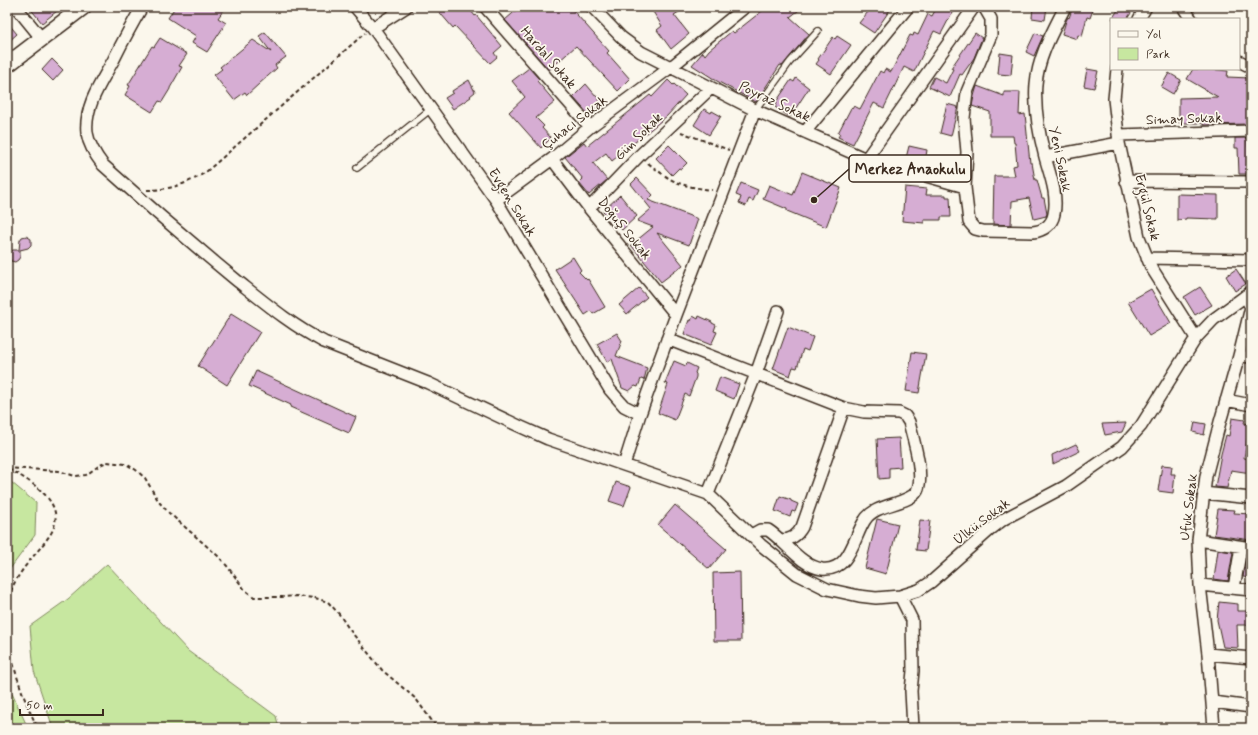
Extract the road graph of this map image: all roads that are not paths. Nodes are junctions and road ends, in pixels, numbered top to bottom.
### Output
1 (16, 7) edge
2 (83, 7) edge
3 (142, 7) edge
4 (355, 7) edge
5 (406, 7) edge
6 (485, 7) edge
7 (592, 7) edge
8 (745, 7) edge
9 (908, 7) edge
10 (974, 7) edge
11 (984, 7) edge
12 (1065, 7) edge
13 (1146, 7) edge
14 (1183, 7) edge
15 (1140, 18) edge
16 (1190, 18) edge
17 (373, 28) junction
18 (818, 31) dead end
19 (42, 39) junction
20 (1240, 61) edge
21 (7, 65) edge
22 (671, 67) junction
23 (1251, 67) edge
24 (1117, 70) edge
25 (711, 88) junction
26 (431, 108) junction
27 (755, 110) junction
28 (590, 127) junction
29 (1251, 131) edge
30 (805, 132) junction
31 (1118, 139) junction
32 (1045, 157) junction
33 (552, 159) junction
34 (866, 159) junction
35 (357, 168) dead end
36 (1126, 181) junction
37 (1251, 182) edge
38 (965, 187) junction
39 (496, 200) junction
40 (589, 208) junction
41 (1147, 258) junction
42 (1251, 260) edge
43 (1248, 294) edge
44 (1251, 307) edge
45 (778, 311) dead end
46 (676, 315) junction
47 (1196, 338) junction
48 (667, 339) junction
49 (1240, 356) junction
50 (1251, 357) edge
51 (756, 374) junction
52 (1226, 400) junction
53 (1251, 405) edge
54 (844, 408) junction
55 (640, 414) junction
56 (624, 465) junction
57 (1203, 493) junction
58 (708, 494) junction
59 (1251, 498) edge
60 (751, 536) junction
61 (781, 540) junction
62 (1198, 540) junction
63 (1246, 547) edge
64 (1200, 585) junction
65 (1234, 588) junction
66 (1251, 590) edge
67 (900, 596) junction
68 (1208, 654) junction
69 (1251, 658) edge
70 (1213, 702) junction
71 (1251, 706) edge
72 (913, 728) edge
73 (1214, 728) edge

1 - 19 street
2 - 19 main road
3 - 56 street
4 - 17 street, Evgen Sokak
5 - 17 street
6 - 28 street, Hardal Sokak
7 - 22 street, Poyraz Sokak
8 - 22 street, Çuhacı Sokak
9 - 30 street
10 - 34 street
11 - 38 street, Yeni Sokak
12 - 32 street, Yeni Sokak
13 - 15 street
14 - 16 street
17 - 26 street, Evgen Sokak
18 - 27 lane
19 - 21 main road
20 - 23 street
22 - 25 street, Poyraz Sokak
22 - 28 street, Çuhacı Sokak
24 - 31 street, Ergül Sokak
25 - 27 street, Poyraz Sokak
25 - 40 street, Gün Sokak
26 - 35 lane
26 - 39 street, Evgen Sokak
27 - 30 street, Poyraz Sokak
27 - 46 street
28 - 33 street, Çuhacı Sokak
29 - 31 street, Simay Sokak
30 - 34 street, Poyraz Sokak
31 - 32 street, Simay Sokak
31 - 36 street, Ergül Sokak
32 - 38 street, Yeni Sokak
33 - 39 street, Çuhacı Sokak
33 - 40 street, Doğuş Sokak
34 - 38 street, Poyraz Sokak
36 - 37 street
36 - 41 street, Ergül Sokak
39 - 55 street, Evgen Sokak
40 - 46 street, Doğuş Sokak
41 - 42 street
41 - 47 street, Ergül Sokak
43 - 44 street, Ufuk Sokak
43 - 47 street, Ülkü Sokak
44 - 49 street, Ufuk Sokak
45 - 51 street
46 - 48 street
47 - 67 street, Ülkü Sokak
48 - 51 street
48 - 55 street
49 - 50 street
49 - 52 street, Ufuk Sokak
51 - 54 street
51 - 58 street
52 - 53 street
52 - 57 street, Ufuk Sokak
54 - 61 street
54 - 61 street
55 - 56 street
56 - 58 street
57 - 59 street
57 - 62 street, Ufuk Sokak
58 - 60 street, Ülkü Sokak
60 - 61 street
60 - 67 street, Ülkü Sokak
62 - 63 street
62 - 64 street, Ufuk Sokak
63 - 65 street
64 - 65 street
64 - 68 street, Ufuk Sokak
65 - 66 street
67 - 72 street
68 - 69 street
68 - 70 street, Ufuk Sokak
70 - 71 street
70 - 73 street, Ufuk Sokak

